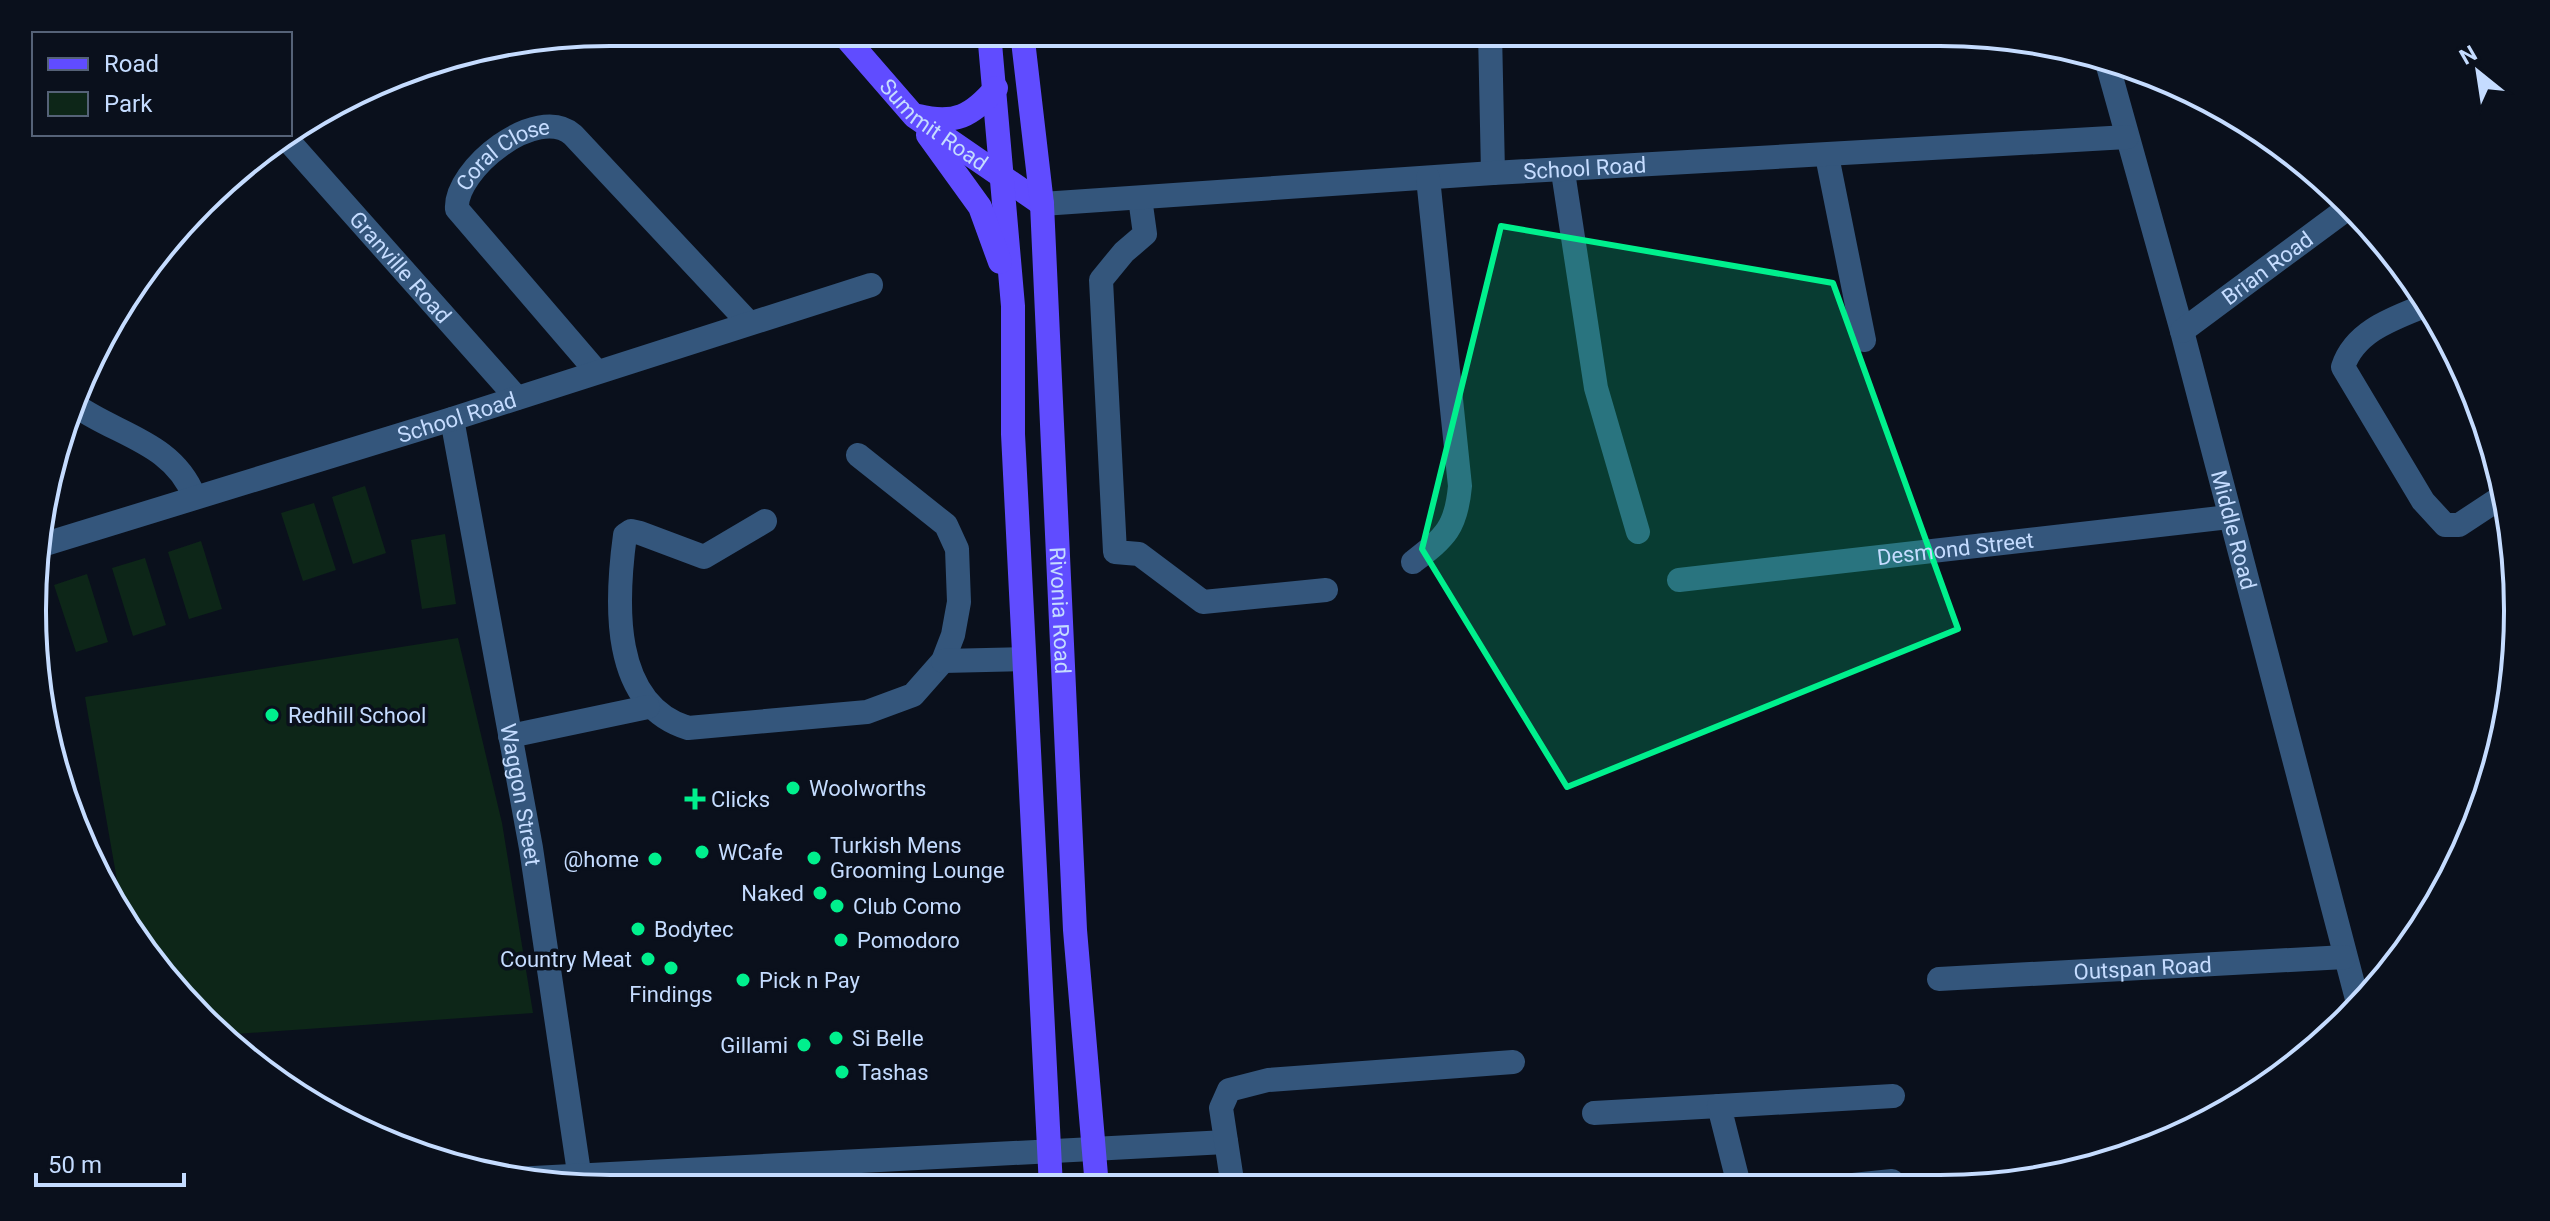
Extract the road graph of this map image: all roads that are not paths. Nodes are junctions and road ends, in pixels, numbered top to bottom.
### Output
1 (853, 46) edge
2 (991, 46) edge
3 (1024, 46) edge
4 (1490, 46) edge
5 (2110, 72) edge
6 (996, 88) junction
7 (913, 115) junction
8 (2127, 137) junction
9 (292, 145) edge
10 (1827, 156) junction
11 (1563, 172) junction
12 (1493, 173) junction
13 (1001, 175) junction
14 (1428, 178) junction
15 (1140, 198) junction
16 (1042, 204) junction
17 (2341, 213) edge
18 (871, 285) dead end
19 (1013, 306) junction
20 (2417, 310) edge
21 (749, 323) junction
22 (2182, 331) junction
23 (1864, 340) dead end
24 (597, 372) junction
25 (517, 398) junction
26 (83, 410) edge
27 (452, 419) junction
28 (858, 455) dead end
29 (194, 496) junction
30 (2493, 502) edge
31 (2229, 517) junction
32 (765, 521) dead end
33 (1638, 532) dead end
34 (50, 542) edge
35 (1413, 562) dead end
36 (1679, 580) dead end
37 (1326, 590) dead end
38 (1024, 659) junction
39 (943, 661) junction
40 (648, 707) junction
41 (510, 736) junction
42 (2345, 957) junction
43 (1939, 979) dead end
44 (2355, 993) edge
45 (1513, 1062) dead end
46 (1893, 1096) dead end
47 (1719, 1106) junction
48 (1594, 1113) dead end
49 (1226, 1142) junction
50 (1092, 1149) junction
51 (1048, 1153) junction
52 (579, 1174) edge
53 (667, 1175) edge
54 (1050, 1175) edge
55 (1095, 1175) edge
56 (1231, 1175) edge
57 (1736, 1175) edge

1 - 7 main road, Summit Road
2 - 6 main road, Rivonia Road
3 - 16 main road, Rivonia Road
4 - 12 street
5 - 8 street, Middle Road
6 - 7 main road
6 - 13 main road, Rivonia Road
7 - 13 main road, Summit Road
7 - 19 main road
8 - 10 street, School Road
8 - 22 street, Middle Road
9 - 25 street, Granville Road
10 - 11 street, School Road
10 - 23 street
11 - 12 street, School Road
11 - 33 street
12 - 14 street, School Road
13 - 16 main road, Summit Road
13 - 19 main road, Rivonia Road
14 - 15 street, School Road
14 - 35 street
15 - 16 street, School Road
15 - 37 street
16 - 50 main road, Rivonia Road
17 - 22 street, Brian Road
18 - 21 street, School Road
19 - 38 main road, Rivonia Road
20 - 30 street
21 - 24 street, School Road
21 - 24 street, Coral Close
22 - 31 street, Middle Road
24 - 25 street, School Road
25 - 27 street, School Road
26 - 29 street
27 - 29 street, School Road
27 - 41 street, Waggon Street
28 - 39 street
29 - 34 street, School Road
31 - 36 street, Desmond Street
31 - 42 street, Middle Road
32 - 40 street
38 - 39 street
38 - 51 main road, Rivonia Road
39 - 40 street
40 - 41 street
41 - 52 street, Waggon Street
42 - 43 street, Outspan Road
42 - 44 street, Middle Road
45 - 49 street
46 - 47 street
47 - 48 street
47 - 57 street
49 - 50 street
49 - 56 street
50 - 51 street
50 - 55 main road, Rivonia Road
51 - 53 street
51 - 54 main road, Rivonia Road

